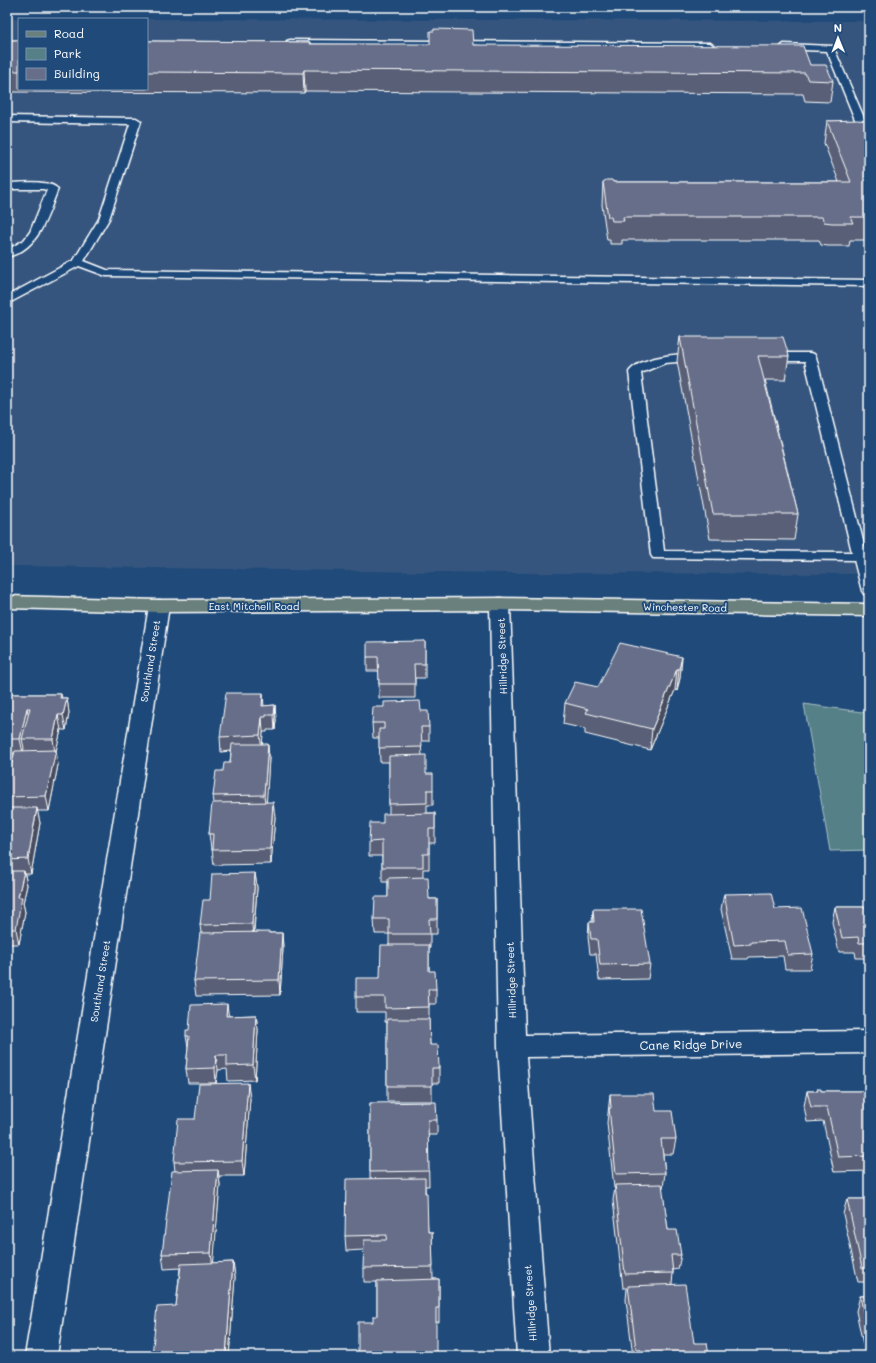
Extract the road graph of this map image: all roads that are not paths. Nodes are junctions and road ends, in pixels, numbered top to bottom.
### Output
1 (283, 43) edge
2 (721, 46) edge
3 (776, 47) edge
4 (7, 119) edge
5 (869, 125) edge
6 (7, 186) edge
7 (7, 254) edge
8 (78, 262) junction
9 (869, 283) edge
10 (7, 301) edge
11 (707, 357) edge
12 (754, 357) edge
13 (860, 556) junction
14 (869, 591) edge
15 (7, 602) edge
16 (500, 604) junction
17 (159, 606) junction
18 (869, 610) edge
19 (869, 1042) edge
20 (512, 1046) junction
21 (41, 1356) edge
22 (533, 1356) edge

1 - 2 lane
3 - 5 lane
4 - 8 lane
6 - 7 lane
8 - 9 lane
8 - 10 lane
11 - 13 lane
12 - 13 lane
13 - 14 lane
15 - 17 main road, East Mitchell Road
16 - 17 main road, East Mitchell Road
16 - 18 main road, Winchester Road
16 - 20 street, Hillridge Street
17 - 21 street, Southland Street
19 - 20 street, Cane Ridge Drive
20 - 22 street, Hillridge Street

